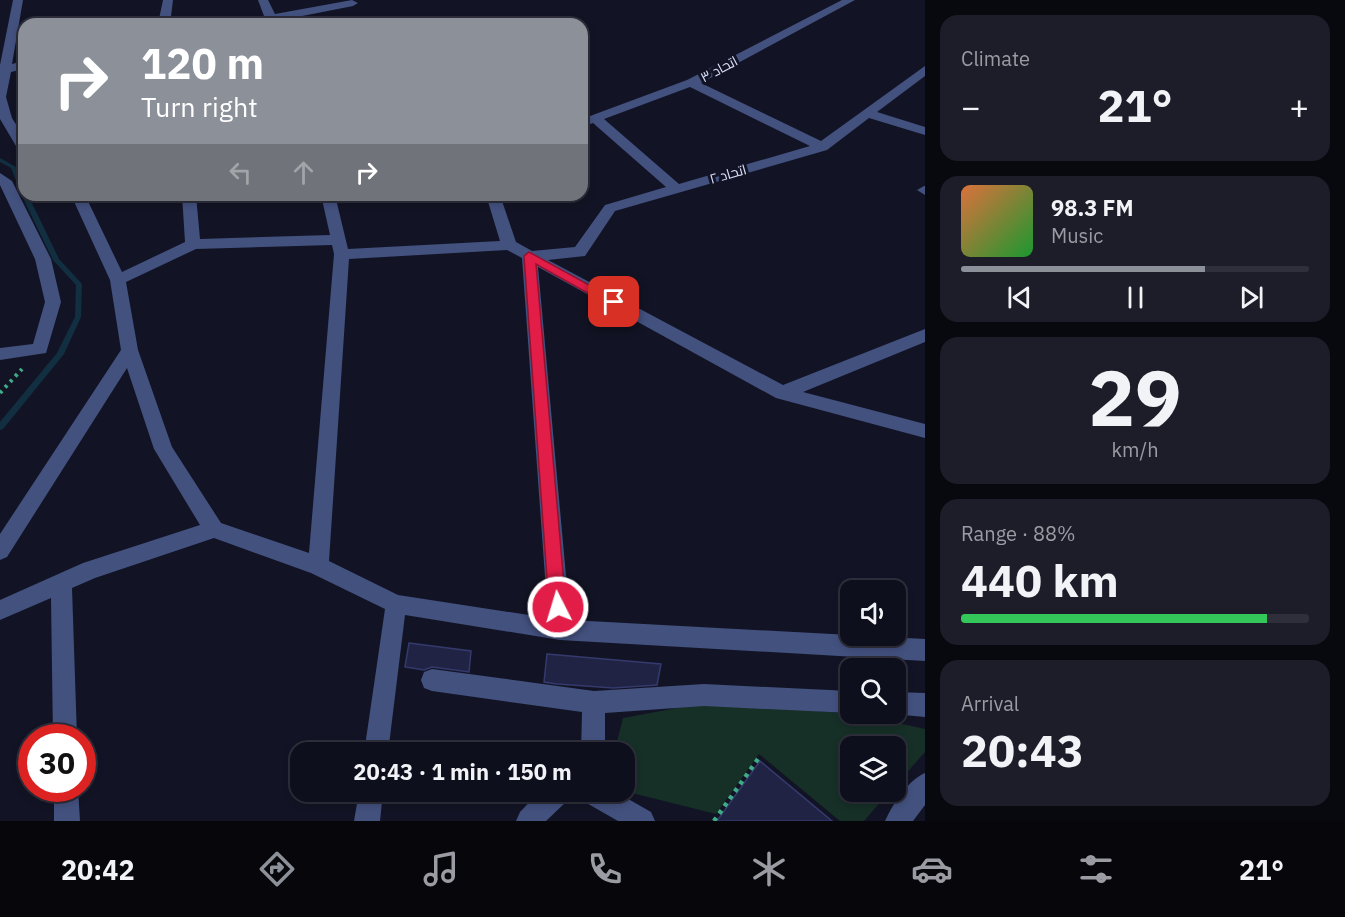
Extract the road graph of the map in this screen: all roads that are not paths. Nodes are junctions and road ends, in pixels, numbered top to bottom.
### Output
1 (18, 0) edge
2 (168, 0) edge
3 (263, 0) edge
4 (850, 0) edge
5 (353, 3) dead end
6 (165, 18) edge
7 (271, 18) edge
8 (286, 18) edge
9 (18, 66) edge
10 (6, 69) junction
11 (925, 70) edge
12 (691, 83) junction
13 (868, 113) junction
14 (595, 118) junction
15 (588, 121) edge
16 (925, 131) edge
17 (18, 136) edge
18 (822, 147) junction
19 (0, 177) edge
20 (676, 189) junction
21 (81, 201) edge
22 (189, 201) edge
23 (330, 201) edge
24 (495, 201) edge
25 (193, 244) junction
26 (509, 245) junction
27 (341, 247) junction
28 (529, 256) junction
29 (118, 280) junction
30 (925, 334) edge
31 (130, 350) junction
32 (0, 354) edge
33 (782, 393) junction
34 (925, 431) edge
35 (214, 529) junction
36 (0, 551) edge
37 (318, 566) junction
38 (61, 582) junction
39 (396, 604) junction
40 (0, 610) edge
41 (560, 630) junction
42 (925, 650) edge
43 (432, 680) dead end
44 (594, 702) junction
45 (840, 702) edge
46 (906, 704) edge
47 (925, 705) edge
48 (65, 724) edge
49 (377, 742) edge
50 (593, 742) edge
51 (925, 785) edge
52 (66, 802) edge
53 (370, 802) edge
54 (546, 802) edge
55 (609, 802) edge
56 (67, 821) edge
57 (367, 821) edge
58 (530, 821) edge
59 (642, 821) edge
60 (898, 821) edge

1 - 10 street
2 - 6 street
3 - 7 street
4 - 12 street, اتحاد ۳
5 - 8 street
9 - 10 street
10 - 17 street
11 - 13 street, اتحاد ۲
12 - 14 street, اتحاد ۳
12 - 18 street
13 - 16 street
13 - 18 street, اتحاد ۲
14 - 15 street, اتحاد ۳
14 - 20 street
18 - 20 street, اتحاد ۲
19 - 32 street
20 - 28 street, اتحاد ۲
21 - 29 street
22 - 25 street
23 - 27 street
24 - 26 street
25 - 27 street
25 - 29 street
26 - 27 street
26 - 28 street
27 - 37 street
28 - 33 street
28 - 41 street
29 - 31 street
30 - 33 street
31 - 35 street
31 - 36 street
33 - 34 street
35 - 37 street
35 - 38 street
37 - 39 street
38 - 40 street
38 - 48 street
39 - 41 street
39 - 49 street
41 - 42 street
43 - 44 street
44 - 45 street
44 - 50 street
46 - 47 street
51 - 60 street
52 - 56 street
53 - 57 street
54 - 58 street
55 - 59 street

